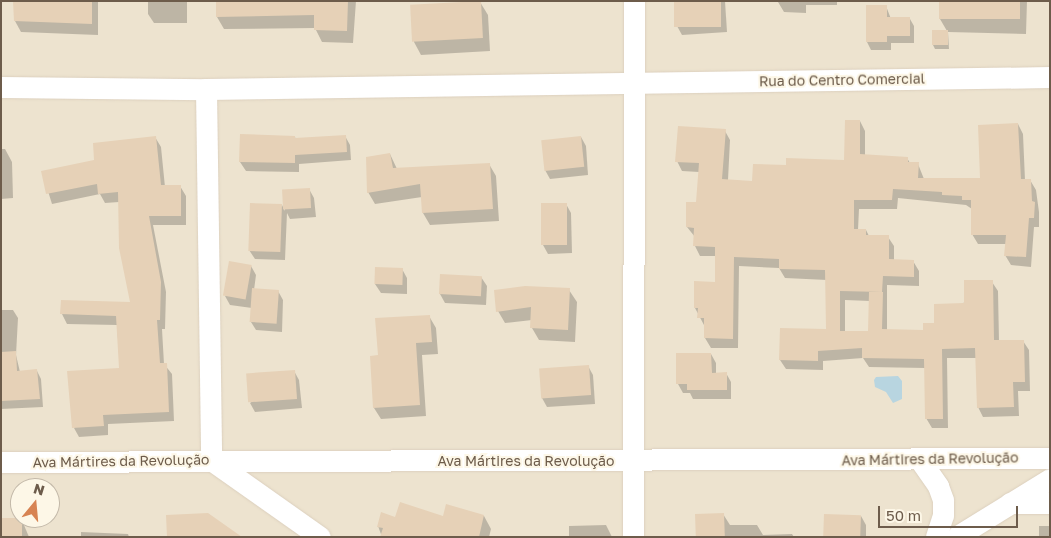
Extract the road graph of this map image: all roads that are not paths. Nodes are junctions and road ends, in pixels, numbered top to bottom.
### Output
1 (634, 1) edge
2 (1050, 77) edge
3 (634, 82) junction
4 (1, 87) edge
5 (206, 89) junction
6 (1050, 458) edge
7 (211, 460) junction
8 (920, 460) junction
9 (632, 461) junction
10 (1, 462) edge
11 (1050, 479) edge
12 (1010, 503) junction
13 (1050, 503) edge
14 (320, 537) edge
15 (633, 537) edge
16 (936, 537) edge
17 (956, 537) edge

1 - 3 street
2 - 3 street, Rua do Centro Comercial
3 - 5 street, Rua do Centro Comercial
3 - 9 street
4 - 5 street, Rua do Centro Comercial
5 - 7 street
6 - 8 street, Ava Mártires da Revolução
7 - 9 street, Ava Mártires da Revolução
7 - 10 street, Ava Mártires da Revolução
7 - 14 street
8 - 9 street, Ava Mártires da Revolução
8 - 16 street
9 - 15 street
11 - 12 street
12 - 13 street
12 - 17 street

